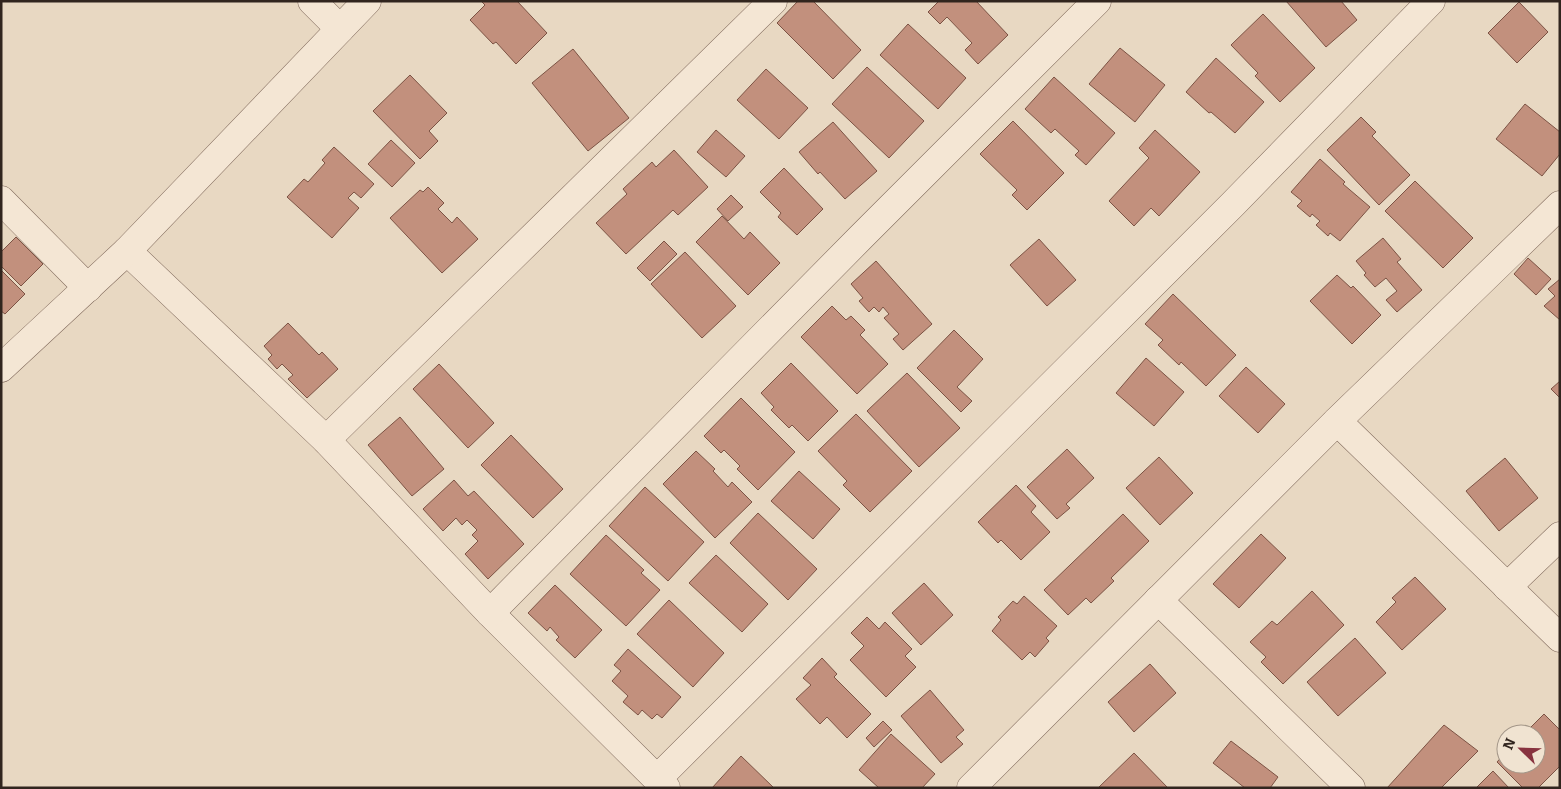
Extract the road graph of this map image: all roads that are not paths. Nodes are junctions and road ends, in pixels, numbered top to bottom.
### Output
1 (312, 1) edge
2 (367, 1) edge
3 (774, 1) edge
4 (1097, 1) edge
5 (1431, 1) edge
6 (340, 29) junction
7 (1, 200) edge
8 (1560, 205) edge
9 (127, 251) junction
10 (88, 288) junction
11 (1, 368) edge
12 (1337, 421) junction
13 (326, 440) junction
14 (1560, 536) edge
15 (1507, 587) junction
16 (1158, 600) junction
17 (490, 612) junction
18 (1560, 638) edge
19 (661, 783) edge
20 (986, 783) edge
21 (1351, 788) edge

1 - 6 street
2 - 6 street
3 - 13 street
4 - 17 street
5 - 19 street
6 - 9 street
7 - 10 street
8 - 12 street
9 - 10 street
9 - 13 street
10 - 11 street
12 - 15 street
12 - 16 street
13 - 17 street
14 - 15 street
15 - 18 street
16 - 20 street
16 - 21 street
17 - 19 street

